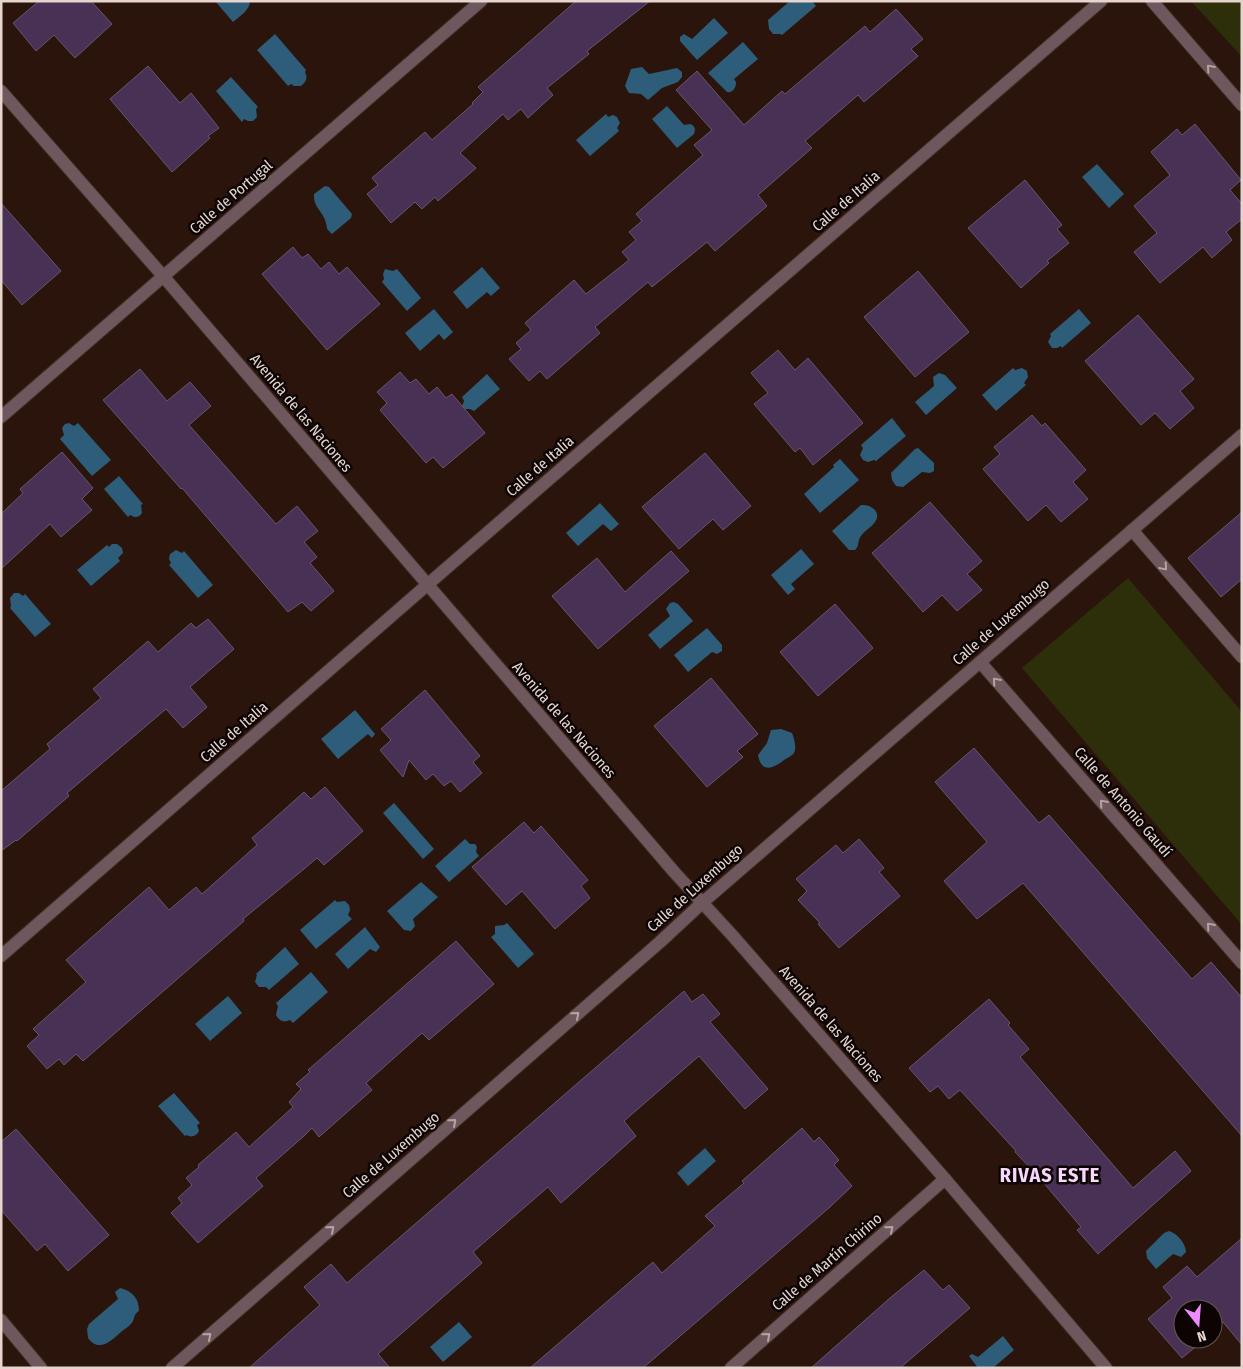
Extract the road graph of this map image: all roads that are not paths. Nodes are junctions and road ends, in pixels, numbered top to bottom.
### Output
1 (481, 1) edge
2 (1100, 1) edge
3 (1152, 1) edge
4 (466, 6) edge
5 (1, 91) edge
6 (1242, 105) edge
7 (163, 276) junction
8 (1, 417) edge
9 (1242, 435) edge
10 (1132, 530) junction
11 (427, 584) junction
12 (1242, 657) edge
13 (980, 662) junction
14 (702, 903) junction
15 (1, 956) edge
16 (1242, 962) edge
17 (945, 1179) junction
18 (1, 1320) edge
19 (41, 1368) edge
20 (172, 1368) edge
21 (731, 1368) edge
22 (1106, 1368) edge

1 - 4 street, Calle de Portugal
2 - 11 street, Calle de Italia
6 -> 3 street
4 - 7 street, Calle de Portugal
5 - 7 street, Avenida de las Naciones
7 - 8 street, Calle de Portugal
7 - 11 street, Avenida de las Naciones
9 - 10 street, Calle de Luxembugo
10 -> 12 street
10 - 13 street, Calle de Luxembugo
11 - 14 street, Avenida de las Naciones
11 - 15 street, Calle de Italia
13 - 14 street, Calle de Luxembugo
16 -> 13 street, Calle de Antonio Gaudí
14 - 17 street, Avenida de las Naciones
20 -> 14 street, Calle de Luxembugo
21 -> 17 street, Calle de Martín Chirino
17 - 22 street, Avenida de las Naciones
18 - 19 street

